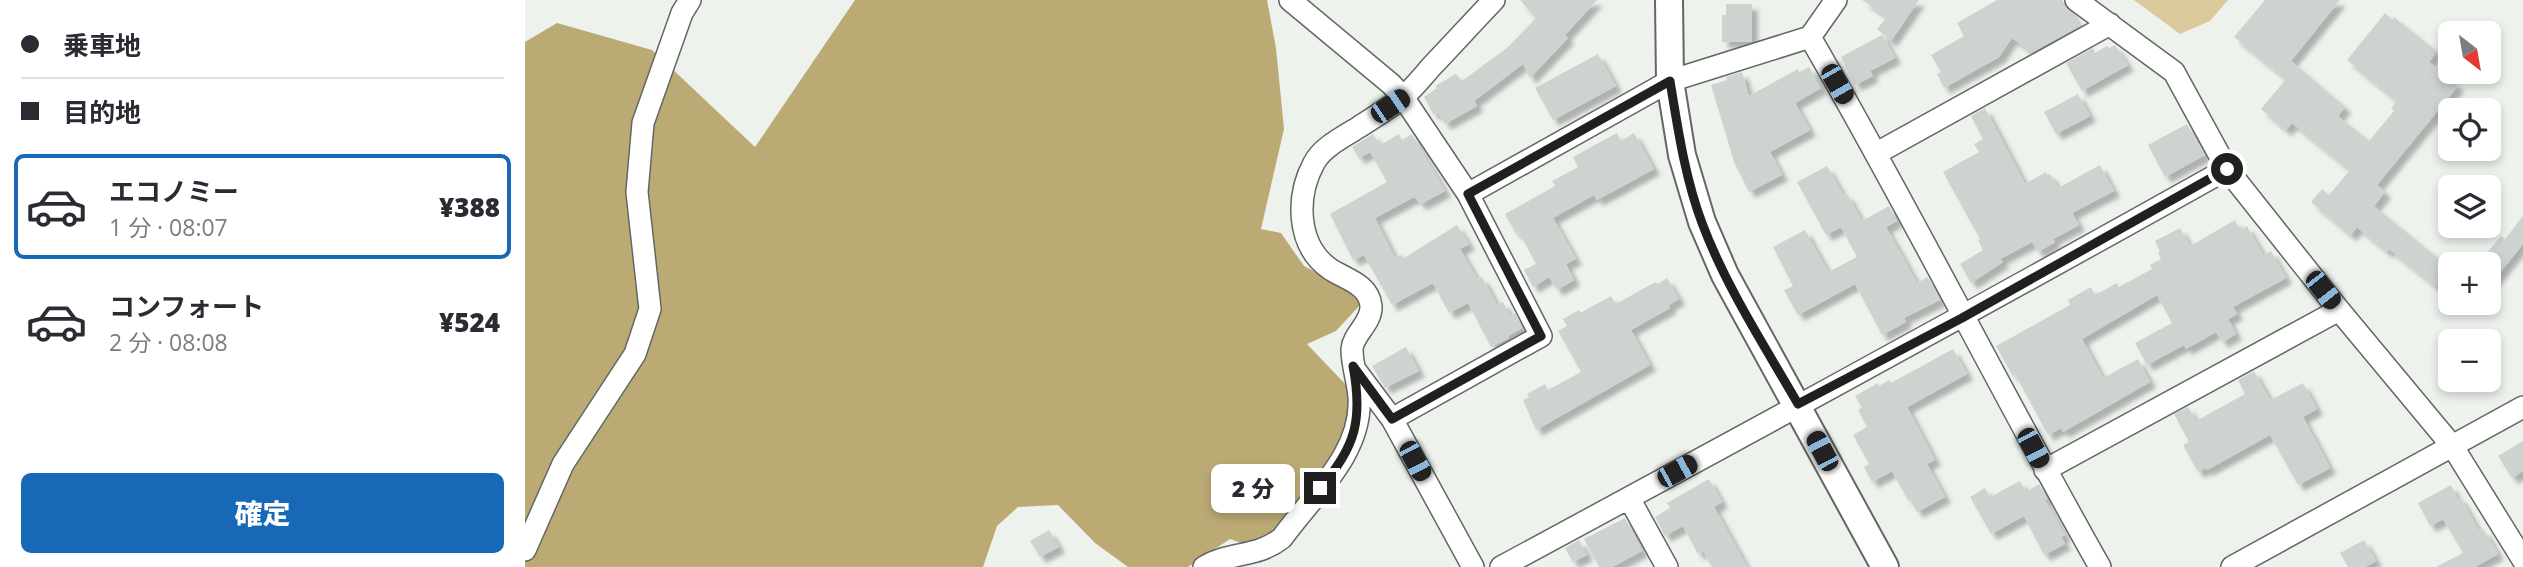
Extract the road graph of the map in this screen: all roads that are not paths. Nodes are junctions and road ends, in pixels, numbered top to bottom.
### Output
1 (691, 0) edge
2 (1290, 0) edge
3 (1494, 0) edge
4 (1669, 0) edge
5 (1836, 0) edge
6 (2076, 0) edge
7 (2110, 24) junction
8 (1810, 37) junction
9 (1670, 81) junction
10 (1403, 97) junction
11 (1877, 153) junction
12 (2227, 169) junction
13 (1468, 194) junction
14 (2339, 310) junction
15 (1962, 318) junction
16 (1353, 366) junction
17 (1798, 404) junction
18 (2523, 407) edge
19 (1392, 419) junction
20 (2453, 447) junction
21 (2045, 470) junction
22 (1629, 498) junction
23 (525, 550) edge
24 (2523, 560) edge
25 (1204, 567) edge
26 (1473, 567) edge
27 (1501, 567) edge
28 (1667, 567) edge
29 (1885, 567) edge
30 (2100, 567) edge
31 (2232, 567) edge

1 - 23 street
2 - 10 street
3 - 10 street
4 - 9 street
5 - 8 street
6 - 7 street
7 - 11 street
7 - 12 street
8 - 9 street
8 - 11 street
9 - 13 street
9 - 17 street
10 - 13 street
10 - 16 street
11 - 15 street
12 - 14 street
12 - 15 street
13 - 19 street
14 - 20 street
14 - 21 street
15 - 17 street
15 - 21 street
16 - 19 street
16 - 25 street
17 - 22 street
17 - 29 street
18 - 20 street
19 - 26 street
20 - 24 street
20 - 31 street
21 - 30 street
22 - 27 street
22 - 28 street

